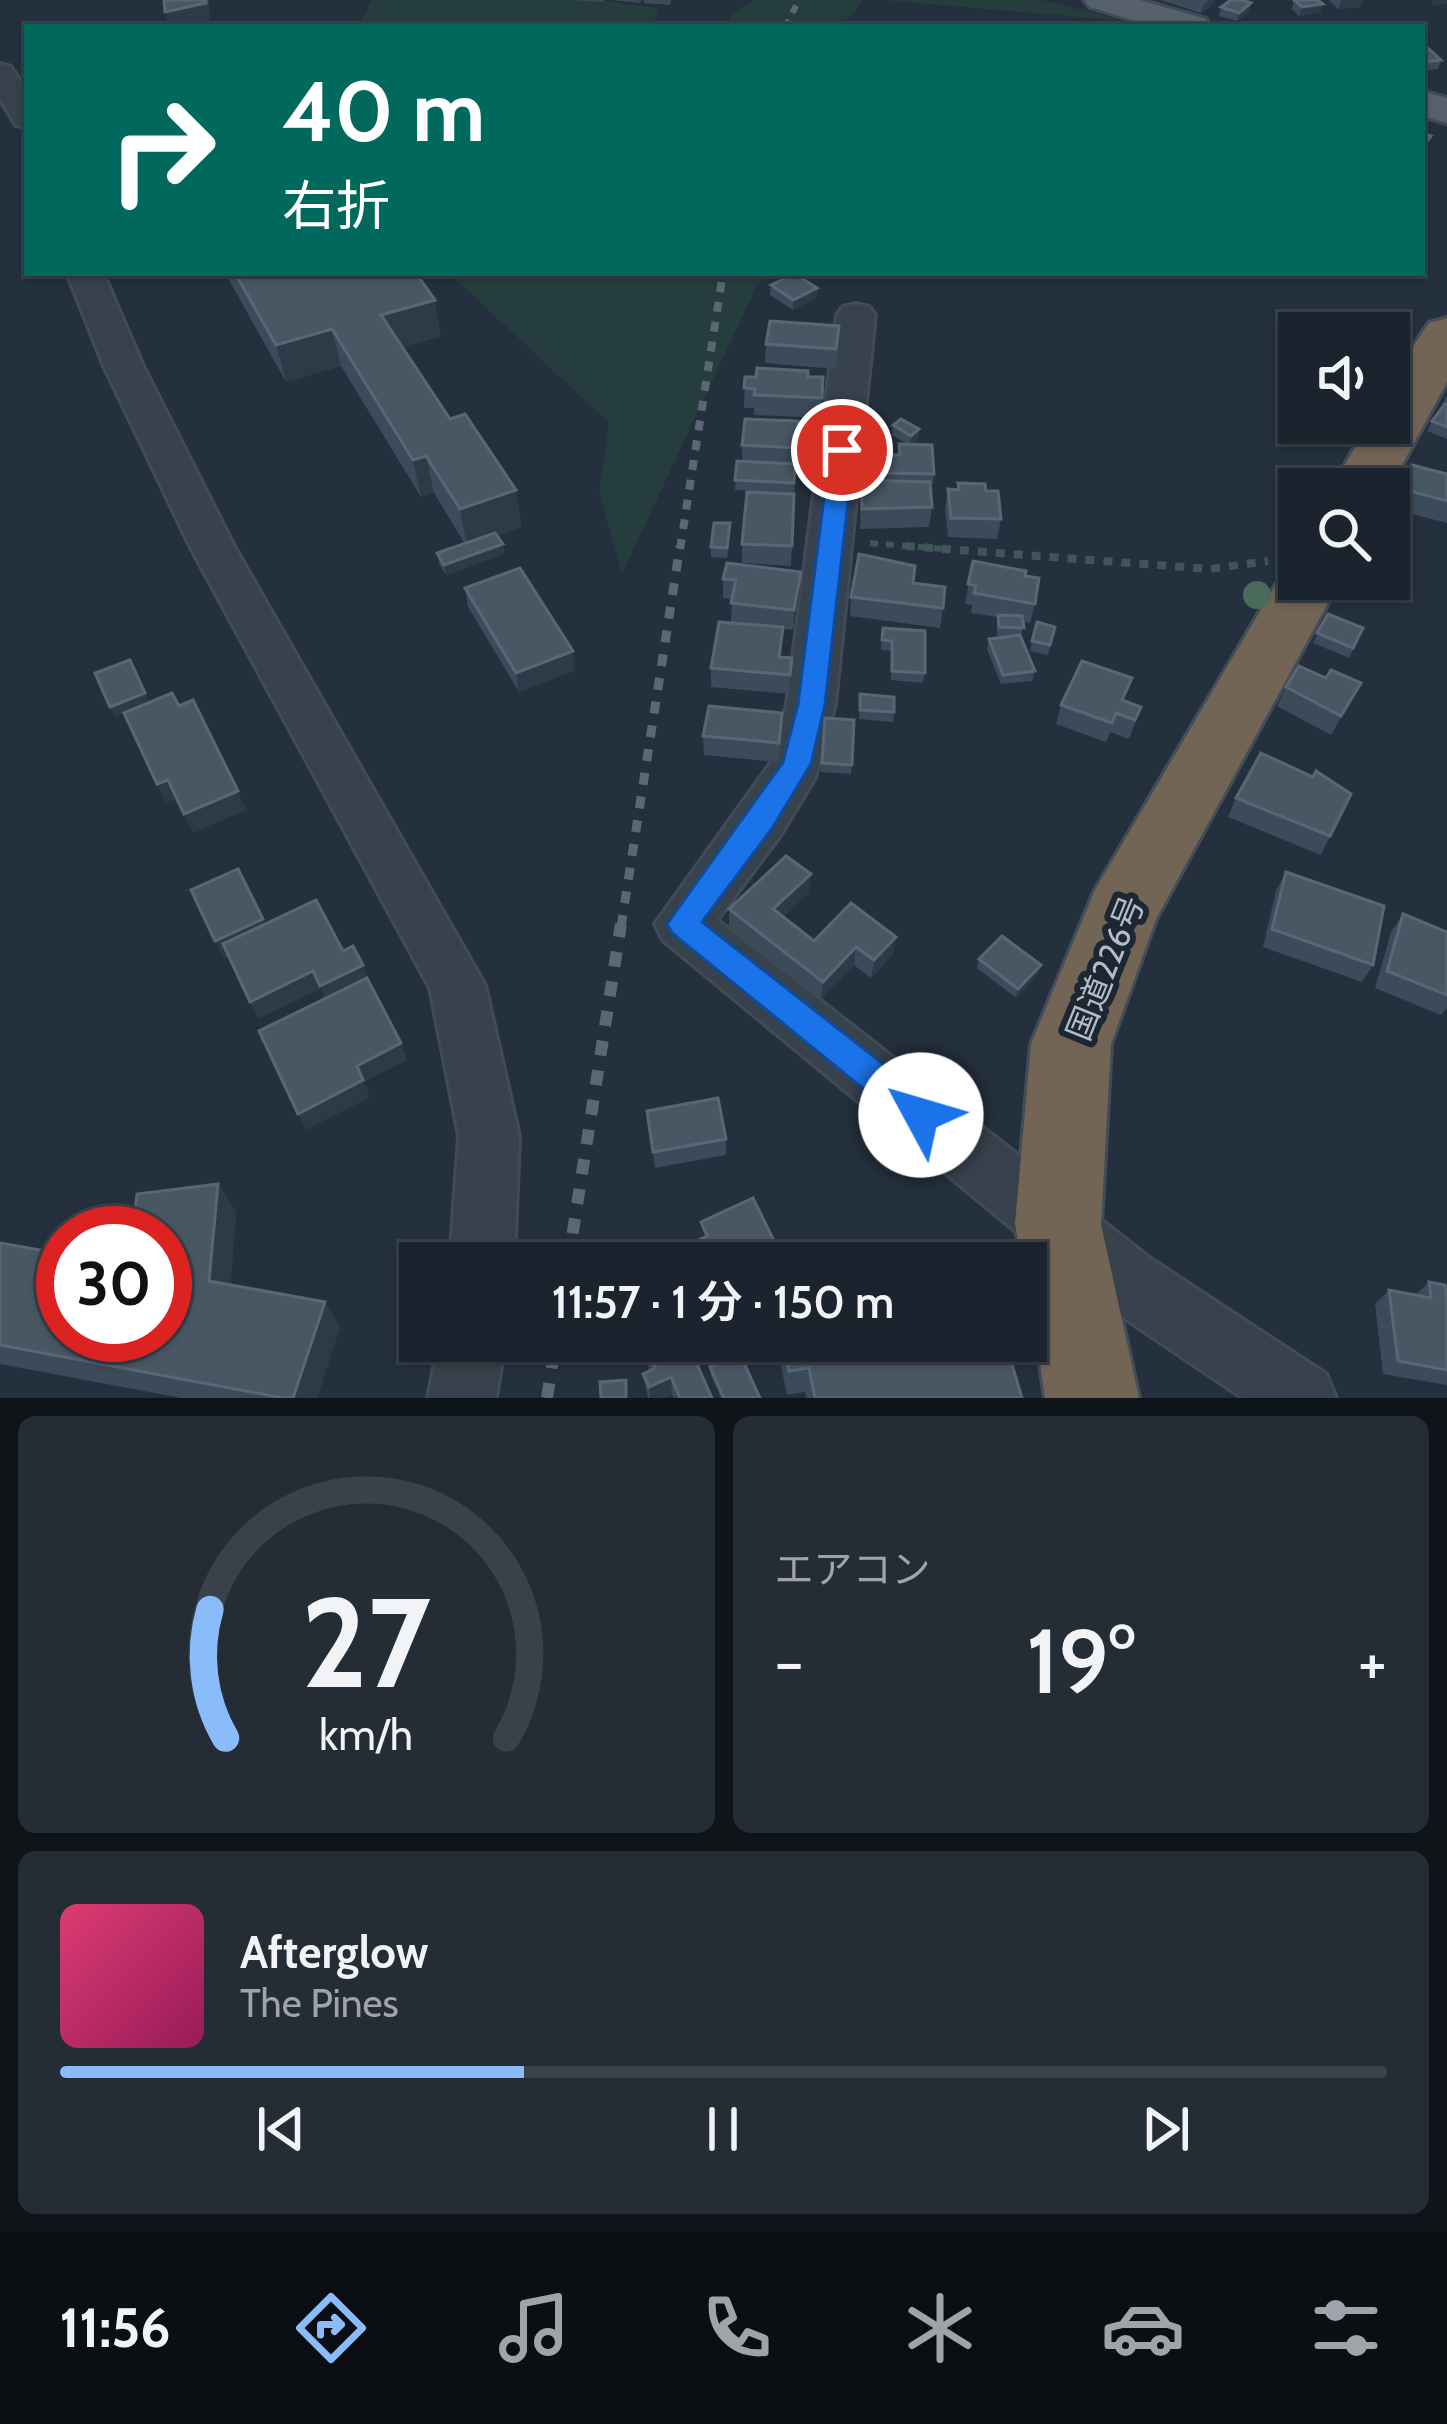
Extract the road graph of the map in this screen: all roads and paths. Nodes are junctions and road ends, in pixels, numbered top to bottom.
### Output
1 (1102, 0) edge
2 (1183, 24) edge
3 (0, 73) edge
4 (24, 113) edge
5 (86, 276) edge
6 (856, 315) dead end
7 (1447, 334) edge
8 (1372, 468) edge
9 (832, 540) junction
10 (1278, 569) edge
11 (1278, 599) edge
12 (1058, 1224) junction
13 (483, 1242) edge
14 (468, 1362) edge
15 (462, 1398) edge
16 (1091, 1398) edge
17 (1302, 1398) edge

1 - 2 main road
3 - 4 street
5 - 13 street
6 - 9 street
7 - 8 highway
9 - 10 path
9 - 12 street
11 - 12 highway, 国道226号
12 - 16 highway, 国道226号
12 - 17 street
14 - 15 street

